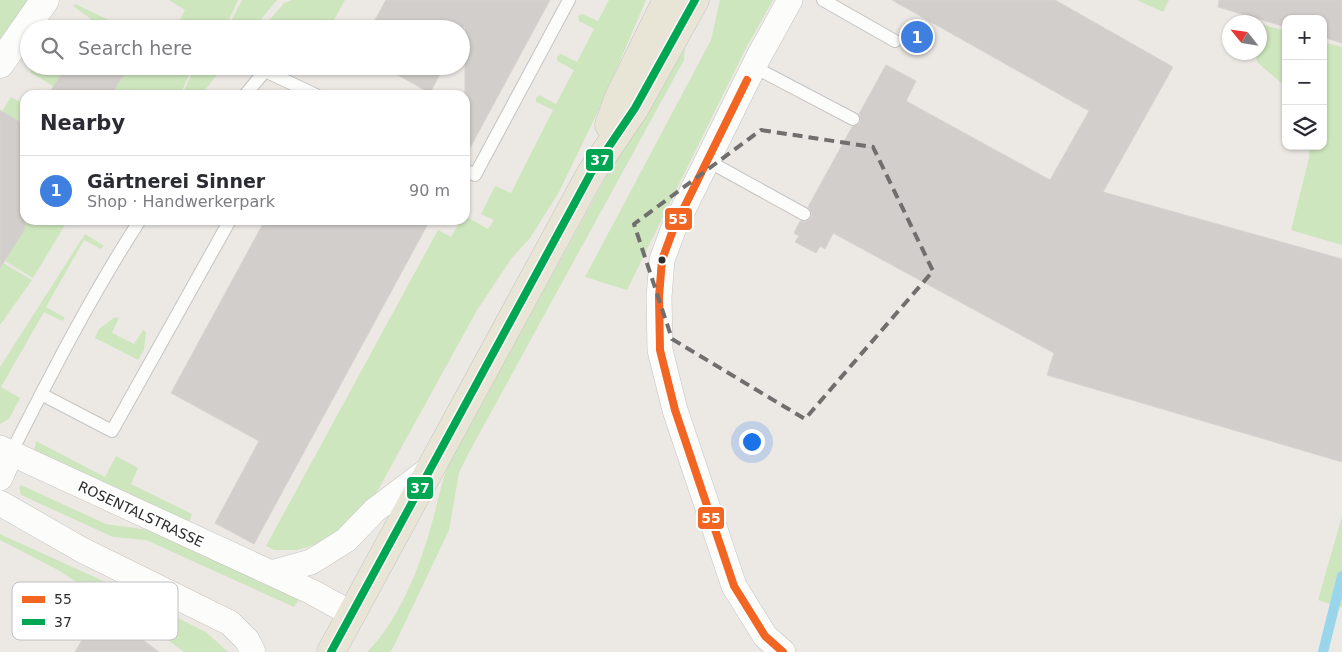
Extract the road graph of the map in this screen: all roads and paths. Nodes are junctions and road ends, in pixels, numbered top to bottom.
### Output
1 (45, 0) edge
2 (569, 0) edge
3 (667, 0) edge
4 (695, 0) edge
5 (790, 0) edge
6 (823, 0) edge
7 (31, 20) edge
8 (20, 36) edge
9 (895, 41) dead end
10 (0, 64) edge
11 (754, 67) junction
12 (261, 75) edge
13 (273, 75) edge
14 (248, 90) edge
15 (299, 90) edge
16 (853, 119) dead end
17 (708, 161) junction
18 (470, 172) edge
19 (591, 173) junction
20 (804, 214) dead end
21 (137, 225) edge
22 (227, 225) edge
23 (41, 394) junction
24 (6, 451) edge
25 (431, 468) junction
26 (0, 478) edge
27 (0, 503) edge
28 (271, 573) junction
29 (147, 582) edge
30 (178, 597) edge
31 (352, 614) junction
32 (254, 652) edge
33 (331, 652) edge
34 (782, 652) edge

1 - 7 street
2 - 18 lane
3 - 19 main road
4 - 19 main road
5 - 11 street
6 - 9 lane
8 - 10 street
11 - 16 lane
11 - 17 street
12 - 14 lane
13 - 15 lane
17 - 20 lane
17 - 34 street
19 - 25 main road
21 - 23 lane
22 - 23 lane
23 - 24 lane
24 - 26 street
24 - 28 street, ROSENTALSTRASSE
25 - 28 street
25 - 31 main road
27 - 29 street
28 - 31 street, ROSENTALSTRASSE
30 - 32 street
31 - 33 main road

